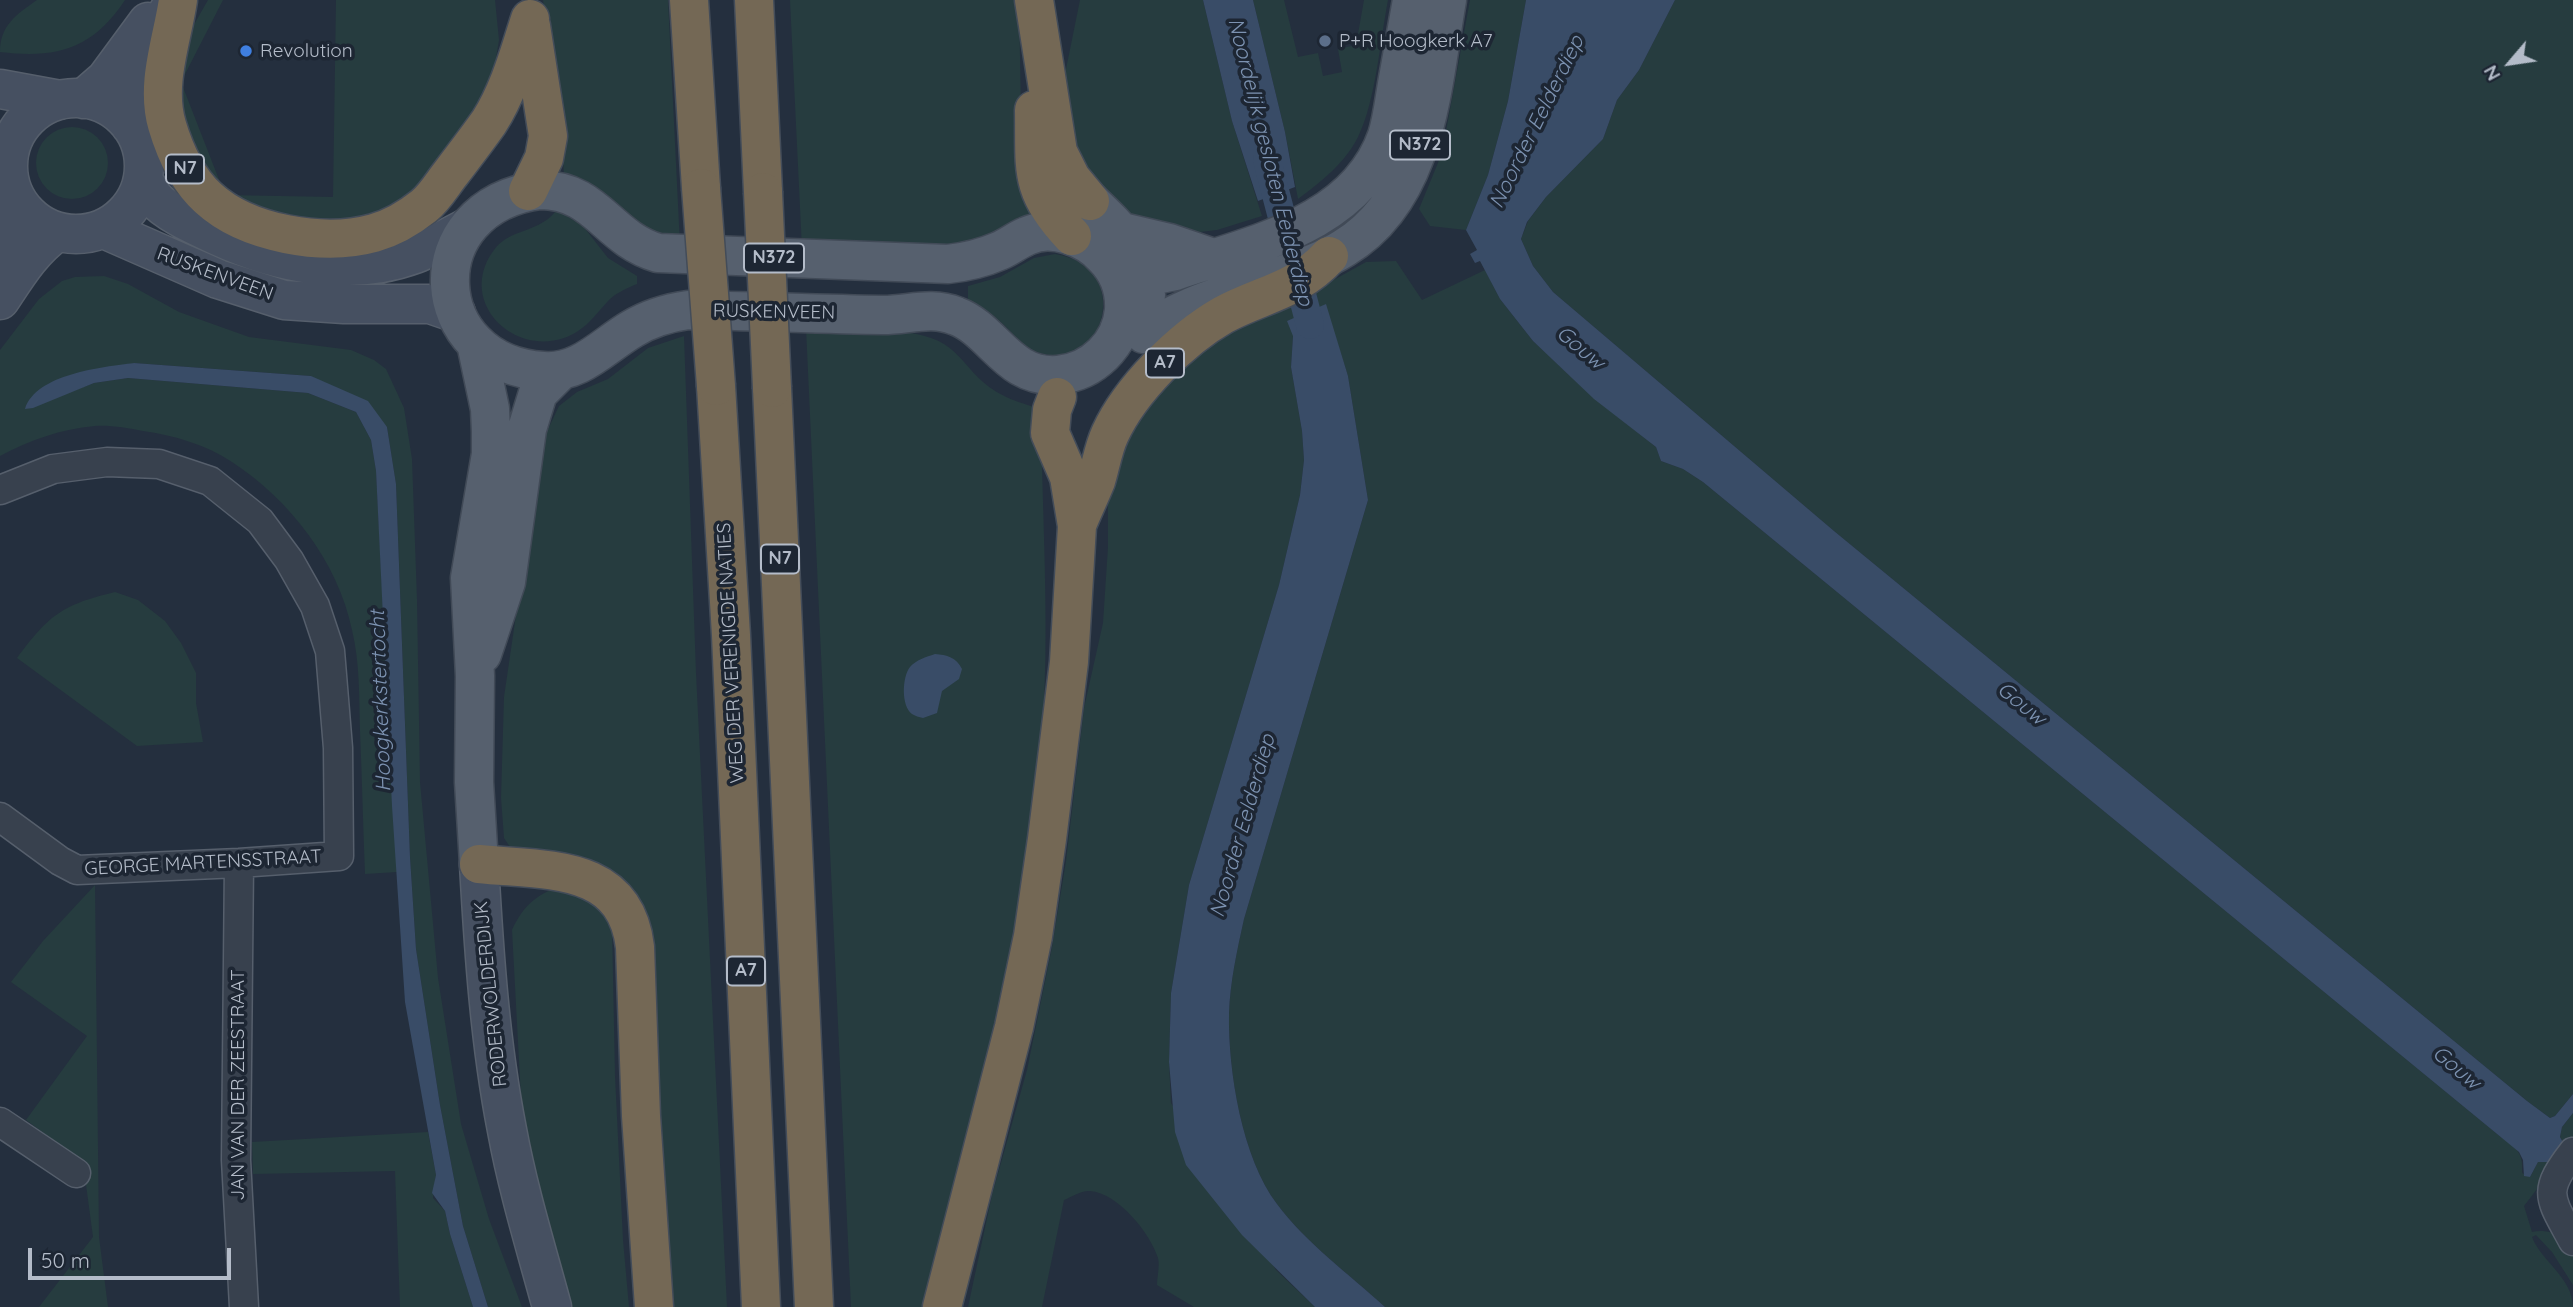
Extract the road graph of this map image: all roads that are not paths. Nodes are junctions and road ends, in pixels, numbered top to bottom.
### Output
1 (168, 0) edge
2 (176, 0) edge
3 (689, 0) edge
4 (754, 0) edge
5 (1034, 0) edge
6 (1412, 0) edge
7 (1447, 0) edge
8 (528, 9) edge
9 (1042, 56) junction
10 (0, 89) edge
11 (72, 99) junction
12 (130, 125) junction
13 (6, 140) edge
14 (143, 180) junction
15 (528, 191) junction
16 (17, 200) junction
17 (1090, 201) joint
18 (468, 227) junction
19 (104, 229) junction
20 (57, 232) junction
21 (1122, 232) junction
22 (1072, 236) junction
23 (0, 247) edge
24 (1213, 258) junction
25 (1320, 263) joint
26 (1129, 274) junction
27 (1278, 284) junction
28 (0, 300) edge
29 (466, 328) junction
30 (1144, 334) junction
31 (560, 371) junction
32 (1062, 386) junction
33 (0, 490) edge
34 (1077, 526) junction
35 (475, 676) junction
36 (0, 817) edge
37 (239, 863) junction
38 (479, 864) junction
39 (0, 1122) edge
40 (2573, 1152) edge
41 (76, 1173) dead end
42 (2573, 1241) edge
43 (244, 1307) edge
44 (552, 1307) edge
45 (654, 1307) edge
46 (761, 1307) edge
47 (814, 1307) edge
48 (942, 1307) edge

1 - 11 main road
2 - 8 highway, N7
2 - 12 main road
3 - 46 highway, WEG DER VERENIGDE NATIES / A7, bridge
4 - 47 highway, N7, bridge
5 - 9 highway
6 - 24 main road, N372
7 - 25 main road, N372
8 - 15 highway, N7
9 - 17 highway
9 - 22 highway
10 - 11 main road
11 - 12 main road
11 - 13 main road
12 - 14 main road
13 - 16 main road
14 - 18 main road, RUSKENVEEN
14 - 19 main road
15 - 18 main road, N372
15 - 22 main road, N372
16 - 20 main road
16 - 23 main road
17 - 21 main road, N372
18 - 29 main road, N372
19 - 20 main road
19 - 29 main road, RUSKENVEEN
20 - 28 main road
21 - 24 main road
21 - 26 main road, N372
22 - 26 main road, N372
24 - 26 main road, N372
25 - 27 highway
26 - 30 main road, N372
26 - 32 main road, N372
27 - 30 main road, N372
27 - 34 highway, A7
29 - 31 main road
29 - 35 main road, RODERWOLDERDIJK
30 - 32 main road, N372
31 - 32 main road, RUSKENVEEN / N372
31 - 35 main road, RODERWOLDERDIJK
32 - 34 highway, A7
33 - 37 street, GEORGE MARTENSSTRAAT
34 - 48 highway, A7
35 - 38 main road, RODERWOLDERDIJK
36 - 37 street, GEORGE MARTENSSTRAAT
37 - 43 street, JAN VAN DER ZEESTRAAT
38 - 44 main road, RODERWOLDERDIJK
38 - 45 highway
39 - 41 street
40 - 42 street

